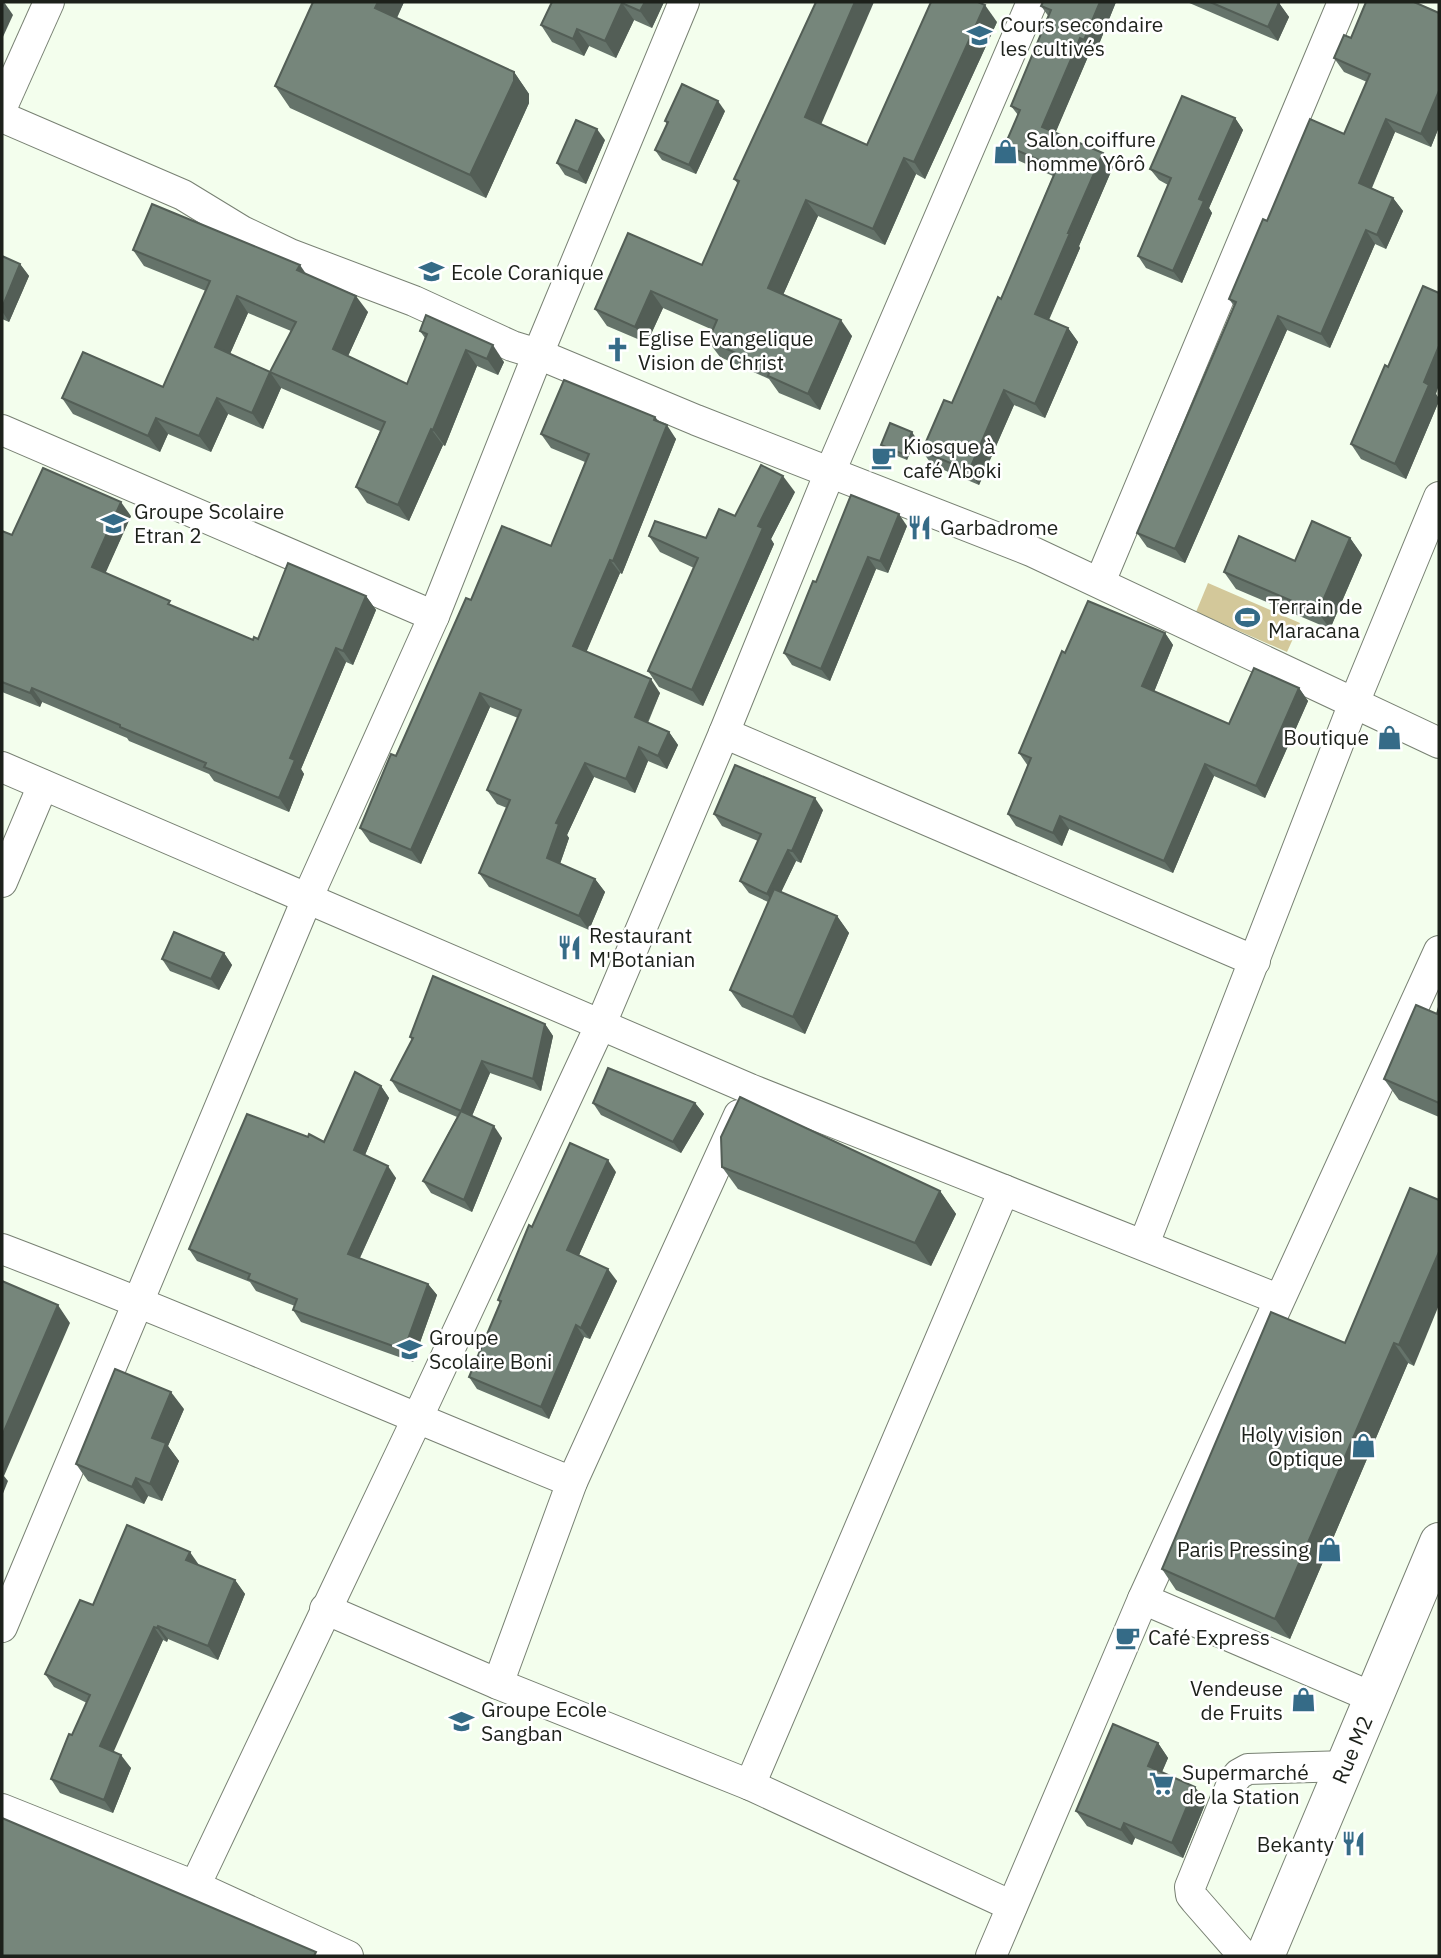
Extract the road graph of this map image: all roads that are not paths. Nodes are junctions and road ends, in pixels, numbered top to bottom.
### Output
1 (49, 2) edge
2 (684, 2) edge
3 (1032, 2) edge
4 (1343, 2) edge
5 (2, 107) edge
6 (2, 117) edge
7 (538, 354) junction
8 (2, 430) edge
9 (830, 472) junction
10 (1439, 497) edge
11 (1100, 582) junction
12 (434, 616) junction
13 (1354, 703) junction
14 (724, 733) junction
15 (1439, 743) edge
16 (2, 767) edge
17 (43, 785) junction
18 (2, 882) edge
19 (307, 899) junction
20 (1439, 951) edge
21 (1255, 961) junction
22 (600, 1026) junction
23 (750, 1089) junction
24 (1003, 1190) junction
25 (1144, 1244) junction
26 (2, 1249) edge
27 (1278, 1299) junction
28 (140, 1301) junction
29 (417, 1419) junction
30 (572, 1482) junction
31 (1439, 1542) edge
32 (1143, 1599) junction
33 (325, 1609) junction
34 (2, 1627) edge
35 (498, 1684) junction
36 (1374, 1698) junction
37 (1347, 1766) junction
38 (750, 1785) junction
39 (2, 1809) edge
40 (195, 1886) junction
41 (1012, 1906) junction
42 (348, 1956) edge
43 (991, 1956) edge
44 (1244, 1956) edge
45 (1265, 1956) edge

1 - 5 street
2 - 7 street
3 - 9 street
4 - 11 street
6 - 7 street
7 - 9 street
7 - 12 street
8 - 12 street
9 - 11 street
9 - 14 street
10 - 13 street
11 - 13 street
12 - 19 street
13 - 15 street
13 - 21 street
14 - 21 street
14 - 22 street
16 - 17 street
17 - 18 street
17 - 19 street
19 - 22 street
19 - 28 street
20 - 27 street
21 - 25 street
22 - 23 street
22 - 29 street
23 - 24 street
23 - 30 street
24 - 25 street
24 - 38 street
25 - 27 street
26 - 28 street
27 - 32 street
28 - 29 street
28 - 34 street
29 - 30 street
29 - 33 street
30 - 35 street
31 - 36 main road, Rue M2
32 - 36 street
32 - 41 street
33 - 35 street
33 - 40 street
35 - 38 street
36 - 37 main road, Rue M2
37 - 44 street
37 - 45 main road, Rue M2
38 - 41 street
39 - 40 street
40 - 42 street
41 - 43 street

